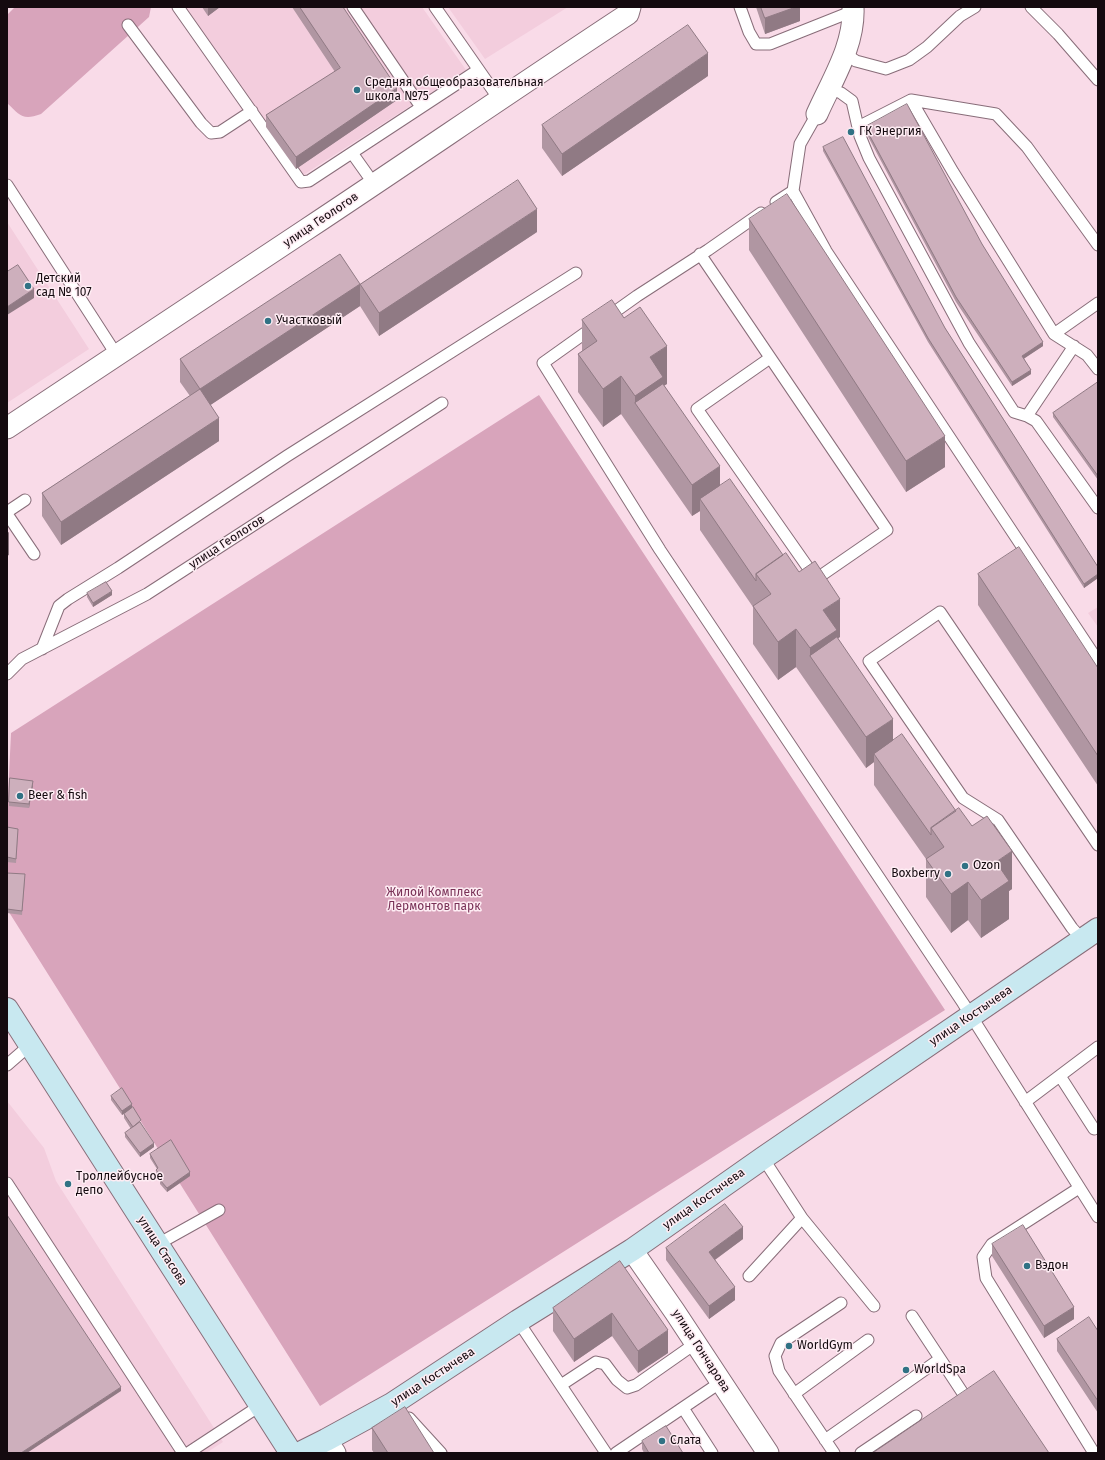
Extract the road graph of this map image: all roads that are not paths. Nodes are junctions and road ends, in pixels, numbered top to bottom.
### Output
1 (178, 7) edge
2 (354, 7) edge
3 (435, 7) edge
4 (630, 7) edge
5 (740, 7) edge
6 (975, 7) edge
7 (1031, 7) edge
8 (853, 9) edge
9 (128, 25) dead end
10 (845, 54) junction
11 (478, 70) junction
12 (1098, 80) edge
13 (829, 88) junction
14 (499, 99) junction
15 (911, 100) junction
16 (422, 107) junction
17 (252, 112) junction
18 (817, 114) joint
19 (858, 127) junction
20 (352, 153) junction
21 (374, 184) junction
22 (7, 185) edge
23 (792, 191) junction
24 (1098, 245) edge
25 (700, 254) junction
26 (576, 273) dead end
27 (1098, 303) edge
28 (1054, 334) junction
29 (1074, 346) junction
30 (116, 354) junction
31 (770, 358) junction
32 (1098, 369) edge
33 (442, 403) dead end
34 (1027, 416) junction
35 (7, 428) edge
36 (25, 500) dead end
37 (1098, 508) edge
38 (7, 513) edge
39 (34, 554) dead end
40 (42, 649) junction
41 (1098, 661) edge
42 (7, 674) edge
43 (1098, 845) edge
44 (1090, 934) edge
45 (7, 1009) edge
46 (7, 1016) edge
47 (970, 1016) junction
48 (26, 1038) junction
49 (1098, 1047) edge
50 (7, 1065) edge
51 (1060, 1076) junction
52 (1025, 1102) junction
53 (1094, 1129) dead end
54 (763, 1158) junction
55 (7, 1183) edge
56 (1080, 1188) junction
57 (219, 1210) dead end
58 (1098, 1217) edge
59 (802, 1218) junction
60 (158, 1244) junction
61 (632, 1250) junction
62 (749, 1276) dead end
63 (841, 1303) dead end
64 (874, 1306) dead end
65 (912, 1316) dead end
66 (518, 1321) junction
67 (868, 1340) dead end
68 (696, 1343) junction
69 (940, 1359) junction
70 (721, 1382) junction
71 (561, 1385) junction
72 (794, 1394) junction
73 (968, 1401) edge
74 (392, 1404) junction
75 (261, 1405) junction
76 (683, 1408) junction
77 (916, 1416) dead end
78 (824, 1440) junction
79 (331, 1447) edge
80 (183, 1453) edge
81 (188, 1453) edge
82 (291, 1453) edge
83 (300, 1453) edge
84 (441, 1453) edge
85 (606, 1453) edge
86 (616, 1453) edge
87 (712, 1453) edge
88 (768, 1453) edge
89 (834, 1453) edge
90 (861, 1453) edge
91 (1094, 1453) edge

1 - 17 lane
2 - 16 lane
3 - 11 lane
4 - 14 street, улица Геологов
5 - 8 lane
6 - 10 lane
7 - 12 lane
8 - 10 street
9 - 17 lane
10 - 13 street
11 - 14 lane
11 - 16 lane
13 - 18 street
13 - 19 lane
14 - 21 street, улица Геологов
15 - 19 lane
15 - 24 lane
15 - 28 lane
16 - 20 lane
17 - 20 lane
18 - 23 lane
19 - 34 lane
20 - 21 lane
21 - 30 street, улица Геологов
22 - 30 lane
23 - 25 lane
23 - 41 lane
25 - 31 lane
25 - 47 lane
26 - 40 lane
27 - 28 lane
28 - 29 lane
29 - 32 lane
29 - 34 lane
30 - 35 street, улица Геологов
31 - 31 lane
33 - 40 lane, улица Геологов
34 - 37 lane
36 - 38 lane
38 - 39 lane
40 - 42 lane, улица Геологов
43 - 44 lane
44 - 47 street, улица Костычева
45 - 48 street, улица Стасова
46 - 48 street
47 - 52 lane
47 - 54 street, улица Костычева
48 - 50 lane
48 - 60 street, улица Стасова
49 - 51 lane
51 - 52 lane
51 - 53 lane
52 - 56 lane
54 - 59 lane
54 - 61 street, улица Костычева
55 - 80 lane
56 - 58 lane
56 - 91 lane
57 - 60 lane
59 - 62 lane
59 - 64 lane
60 - 75 street, улица Стасова
61 - 66 street, улица Костычева
61 - 68 street, улица Гончарова
63 - 72 lane
65 - 69 lane
66 - 71 lane
66 - 74 street, улица Костычева
67 - 72 lane
68 - 70 street, улица Гончарова
68 - 71 lane
69 - 73 lane
69 - 78 lane
70 - 76 lane
70 - 88 street, улица Гончарова
71 - 85 lane
72 - 78 lane
74 - 79 street, улица Костычева
74 - 84 lane
75 - 81 lane
75 - 82 street, улица Стасова
76 - 86 lane
76 - 87 lane
77 - 90 lane
78 - 89 lane
79 - 83 street, улица Костычева

